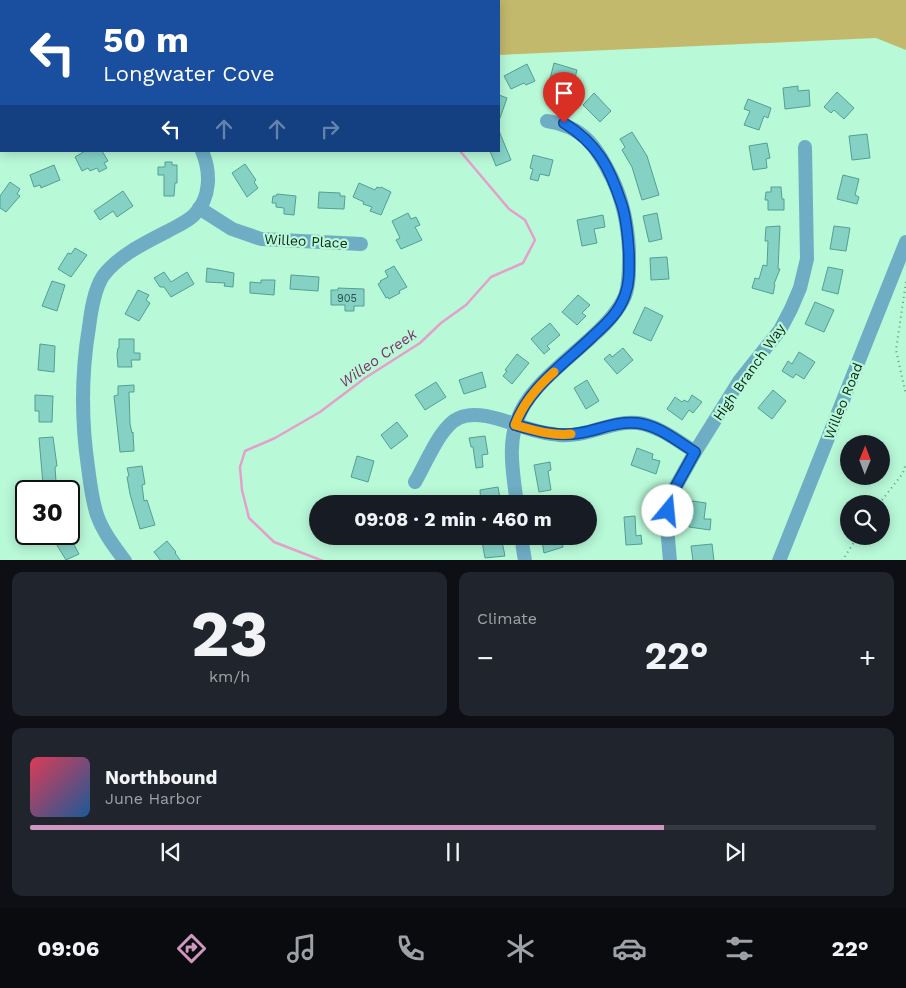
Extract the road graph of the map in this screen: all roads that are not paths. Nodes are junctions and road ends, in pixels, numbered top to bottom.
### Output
1 (547, 121) dead end
2 (805, 147) dead end
3 (202, 152) edge
4 (200, 208) junction
5 (906, 242) edge
6 (361, 244) dead end
7 (515, 425) junction
8 (695, 452) junction
9 (414, 482) dead end
10 (516, 495) edge
11 (522, 545) edge
12 (125, 560) edge
13 (525, 560) edge
14 (670, 560) edge
15 (779, 560) edge

1 - 7 street
2 - 8 street, High Branch Way
3 - 4 street
4 - 6 street, Willeo Place
4 - 12 street
5 - 15 street, Willeo Road
7 - 8 street
7 - 9 street
7 - 10 street
8 - 14 street, High Branch Way
11 - 13 street

